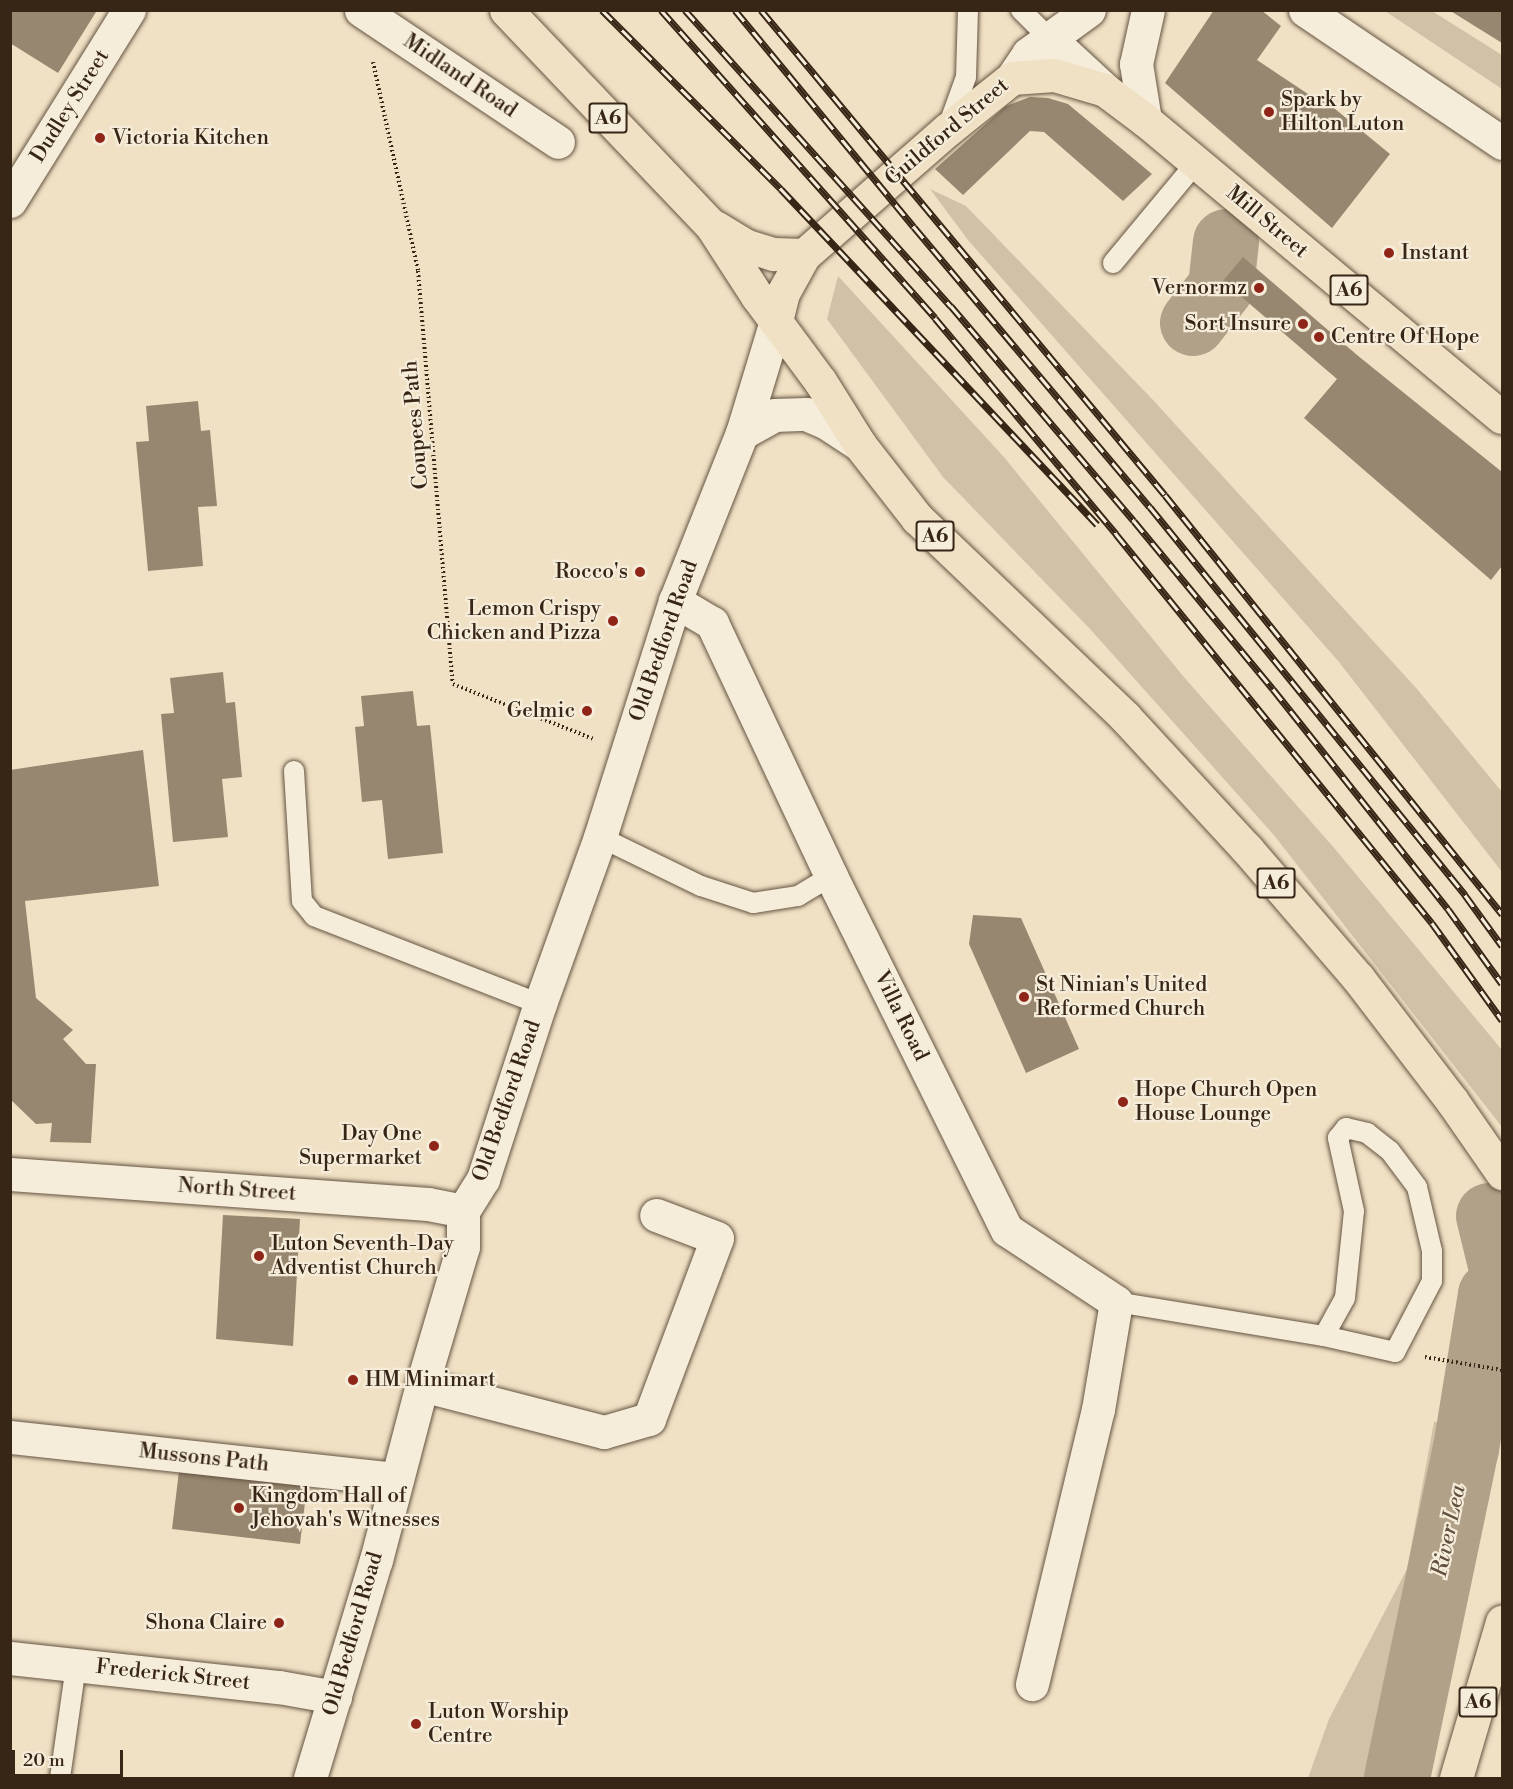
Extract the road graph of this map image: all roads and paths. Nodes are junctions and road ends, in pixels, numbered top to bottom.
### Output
1 (129, 10) edge
2 (506, 10) edge
3 (968, 10) edge
4 (1021, 10) edge
5 (1089, 10) edge
6 (1148, 10) edge
7 (1305, 10) edge
8 (362, 11) edge
9 (1050, 39) junction
10 (1012, 78) junction
11 (1105, 90) junction
12 (1144, 120) junction
13 (947, 130) junction
14 (558, 142) dead end
15 (1503, 143) edge
16 (1196, 163) junction
17 (10, 201) edge
18 (711, 225) junction
19 (804, 255) junction
20 (1113, 263) dead end
21 (776, 321) junction
22 (1503, 417) edge
23 (742, 433) junction
24 (861, 445) junction
25 (675, 601) junction
26 (600, 742) dead end
27 (294, 771) dead end
28 (600, 837) junction
29 (831, 876) junction
30 (540, 1004) junction
31 (1503, 1173) edge
32 (10, 1174) edge
33 (463, 1211) junction
34 (656, 1215) dead end
35 (1116, 1302) junction
36 (1324, 1336) junction
37 (1458, 1362) dead end
38 (1503, 1370) edge
39 (422, 1385) junction
40 (10, 1437) edge
41 (397, 1479) junction
42 (1502, 1620) edge
43 (10, 1658) edge
44 (76, 1665) junction
45 (1032, 1684) dead end
46 (335, 1697) junction
47 (60, 1779) edge
48 (310, 1779) edge
49 (1456, 1779) edge

1 - 17 street, Dudley Street
2 - 18 highway, A6
3 - 13 lane
4 - 9 lane
5 - 9 street, Guildford Street
6 - 12 street
7 - 15 street
8 - 14 street, Midland Road
8 - 26 path, Coupees Path
9 - 10 street, Guildford Street
9 - 11 street
10 - 11 highway, Mill Street / A6
10 - 13 highway, Guildford Street
11 - 12 highway, Mill Street / A6
12 - 16 highway, Mill Street / A6
13 - 19 highway, Guildford Street
16 - 20 lane
16 - 22 highway, Mill Street / A6
18 - 19 highway, A6
18 - 21 highway, A6
19 - 21 highway, Guildford Street
21 - 23 street, Old Bedford Road
21 - 24 highway, A6
23 - 24 street
23 - 25 street, Old Bedford Road
24 - 31 highway, A6
25 - 28 street, Old Bedford Road
25 - 29 street, Villa Road
27 - 30 lane
28 - 29 lane
28 - 30 street, Old Bedford Road
29 - 35 street, Villa Road
30 - 33 street, Old Bedford Road
32 - 33 street, North Street
33 - 39 street, Old Bedford Road
34 - 39 street
35 - 36 lane
35 - 45 street
36 - 36 lane
37 - 38 path
39 - 41 street, Old Bedford Road
40 - 41 street, Mussons Path
41 - 46 street, Old Bedford Road
42 - 49 highway, A6
43 - 44 street, Frederick Street
44 - 46 street, Frederick Street
44 - 47 lane
46 - 48 street, Old Bedford Road

